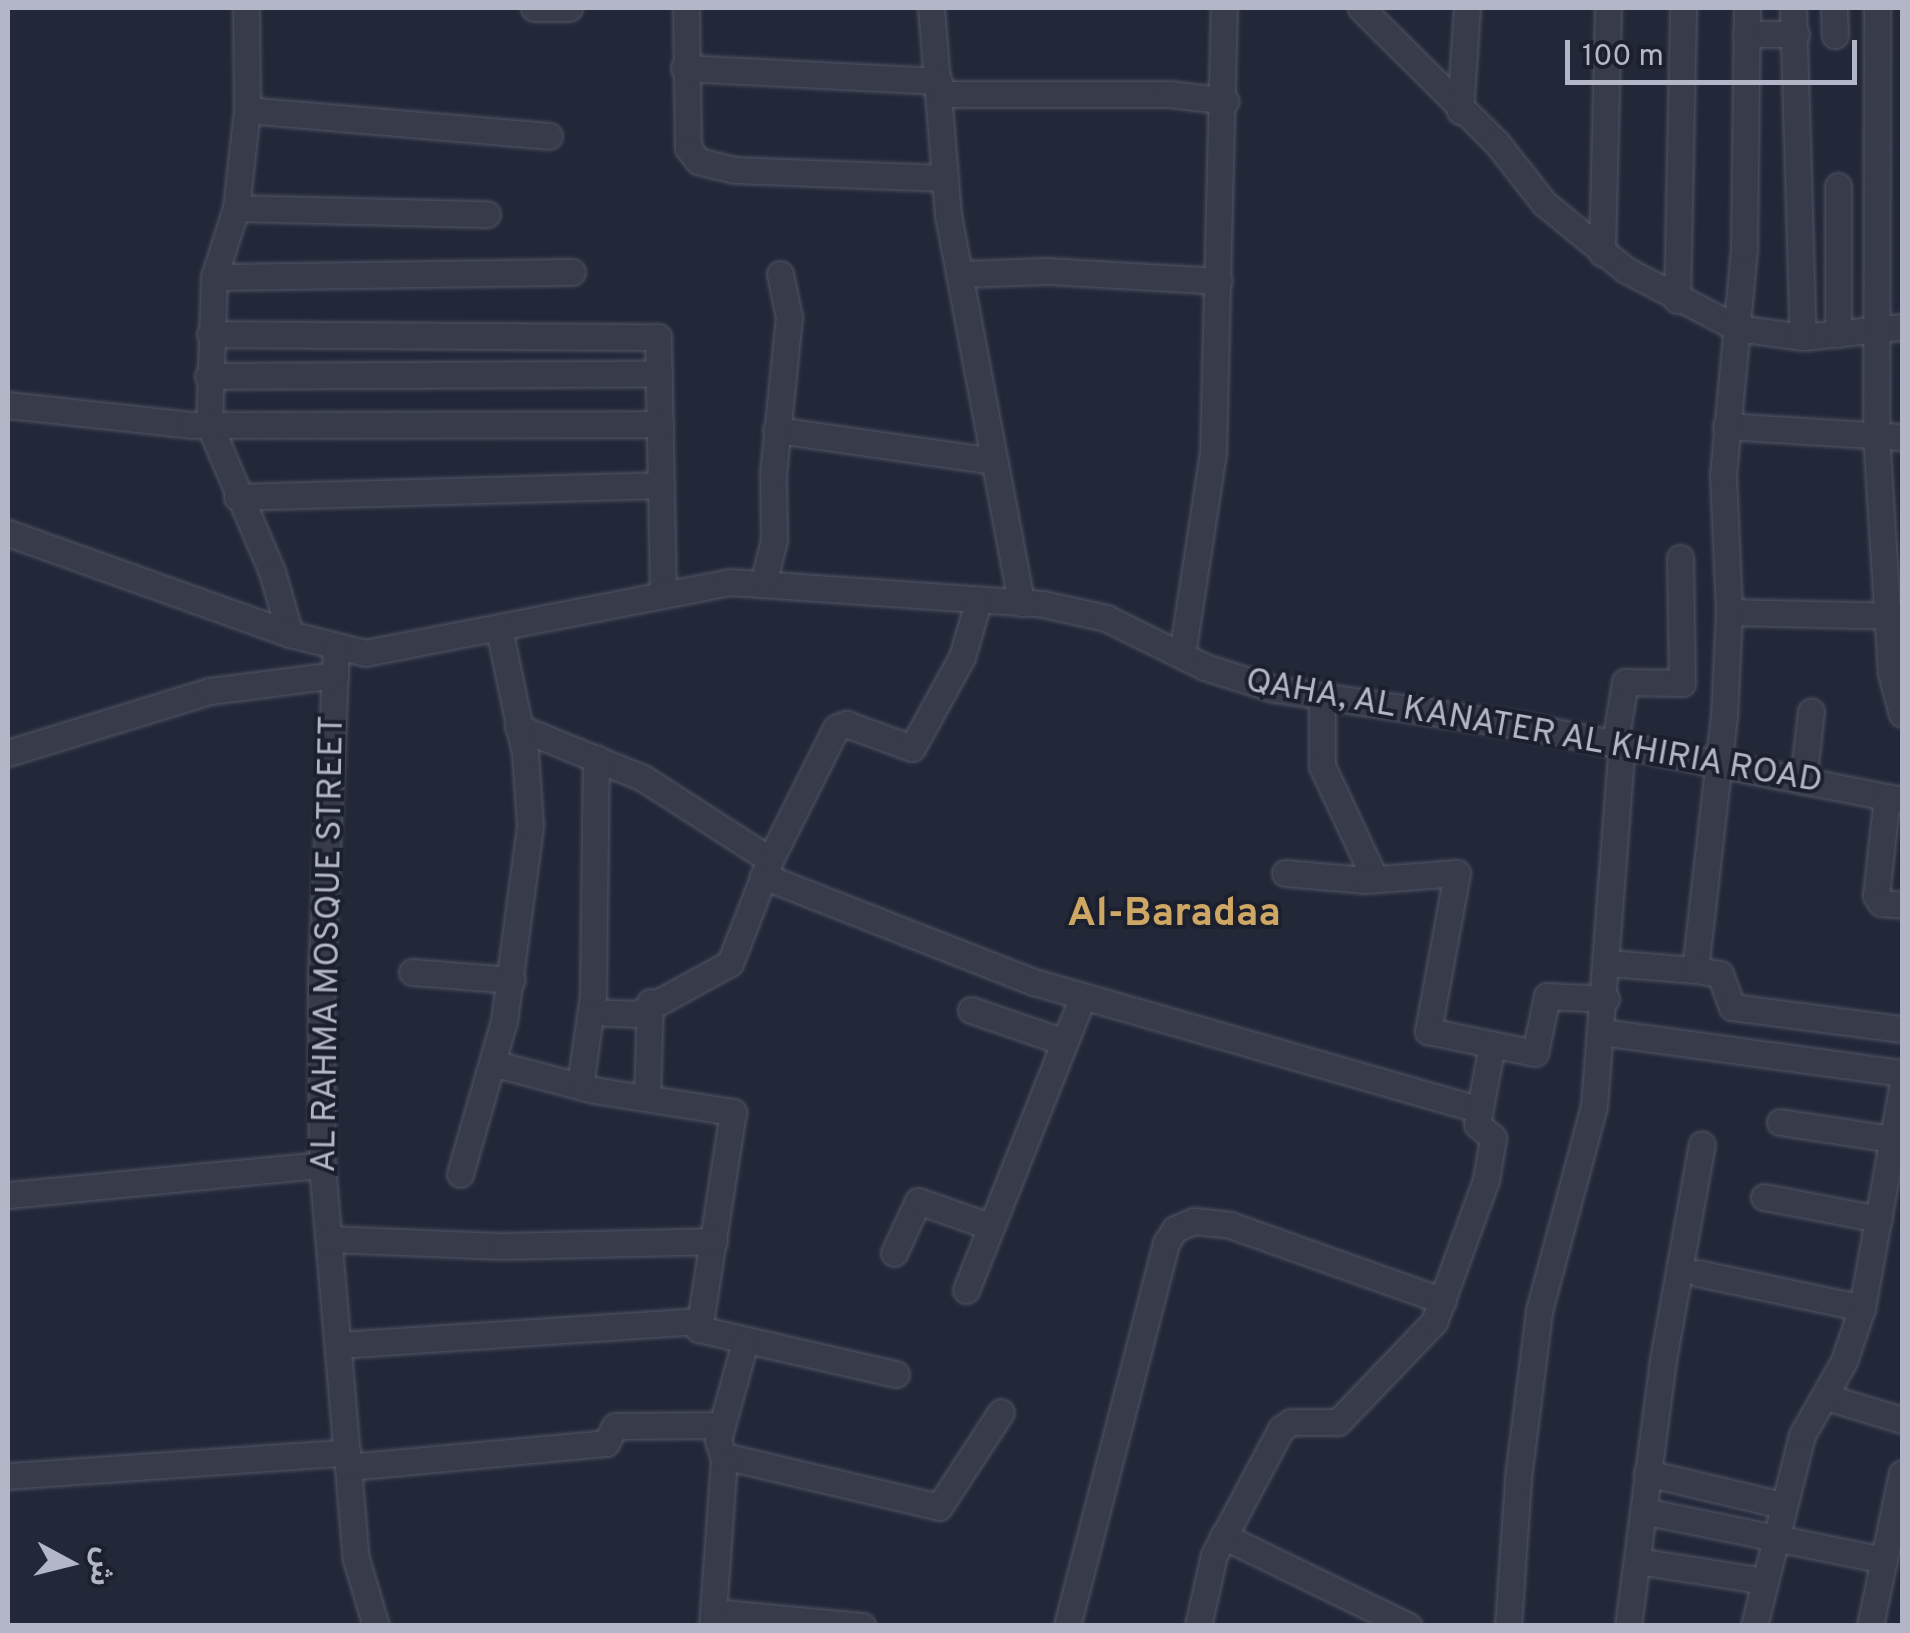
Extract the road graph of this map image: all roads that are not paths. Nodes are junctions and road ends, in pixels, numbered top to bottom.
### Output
1 (246, 8) edge
2 (534, 8) edge
3 (569, 8) edge
4 (686, 8) edge
5 (931, 8) edge
6 (1224, 8) edge
7 (1360, 8) edge
8 (1466, 8) edge
9 (1608, 8) edge
10 (1683, 8) edge
11 (1746, 8) edge
12 (1793, 8) edge
13 (1834, 8) edge
14 (1877, 8) edge
15 (1746, 34) junction
16 (1796, 34) junction
17 (1834, 35) dead end
18 (684, 68) junction
19 (939, 88) junction
20 (1226, 101) junction
21 (246, 110) junction
22 (1460, 111) junction
23 (549, 136) dead end
24 (946, 178) junction
25 (1838, 186) dead end
26 (236, 208) junction
27 (487, 214) dead end
28 (1602, 253) junction
29 (572, 272) dead end
30 (780, 274) dead end
31 (961, 274) junction
32 (214, 277) junction
33 (1219, 281) junction
34 (1677, 300) junction
35 (1876, 327) junction
36 (1737, 328) junction
37 (1902, 328) edge
38 (210, 334) junction
39 (1838, 334) junction
40 (1803, 337) junction
41 (658, 374) junction
42 (208, 376) junction
43 (8, 405) edge
44 (209, 424) junction
45 (660, 424) junction
46 (1726, 426) junction
47 (776, 430) junction
48 (1876, 435) junction
49 (1902, 437) edge
50 (995, 461) junction
51 (661, 485) junction
52 (236, 497) junction
53 (8, 533) edge
54 (1680, 558) dead end
55 (764, 580) junction
56 (663, 590) junction
57 (979, 599) junction
58 (1022, 603) junction
59 (1729, 612) junction
60 (1894, 617) edge
61 (499, 628) junction
62 (290, 634) junction
63 (336, 648) junction
64 (1182, 655) junction
65 (335, 675) junction
66 (1322, 697) junction
67 (1811, 711) dead end
68 (1902, 714) edge
69 (518, 727) junction
70 (1618, 743) junction
71 (8, 753) edge
72 (596, 758) junction
73 (1718, 764) junction
74 (1803, 781) junction
75 (1895, 798) edge
76 (766, 868) junction
77 (1285, 873) dead end
78 (1375, 879) junction
79 (1902, 905) edge
80 (1608, 963) junction
81 (1694, 970) junction
82 (412, 972) dead end
83 (512, 980) junction
84 (1083, 996) junction
85 (1606, 998) junction
86 (650, 1002) junction
87 (972, 1010) dead end
88 (592, 1012) junction
89 (1902, 1029) edge
90 (1602, 1032) junction
91 (1064, 1042) junction
92 (1492, 1045) junction
93 (492, 1063) junction
94 (1902, 1073) edge
95 (580, 1085) junction
96 (1902, 1088) edge
97 (647, 1097) junction
98 (1480, 1110) junction
99 (1780, 1122) dead end
100 (1894, 1139) junction
101 (1702, 1144) dead end
102 (322, 1165) junction
103 (460, 1174) dead end
104 (8, 1195) edge
105 (1764, 1197) dead end
106 (1880, 1219) junction
107 (989, 1226) junction
108 (328, 1239) junction
109 (714, 1241) junction
110 (894, 1253) dead end
111 (1698, 1272) dead end
112 (966, 1290) dead end
113 (1442, 1301) junction
114 (1862, 1308) junction
115 (699, 1321) junction
116 (745, 1342) junction
117 (339, 1346) junction
118 (896, 1374) dead end
119 (1826, 1397) junction
120 (1001, 1412) dead end
121 (1902, 1420) edge
122 (722, 1425) junction
123 (724, 1456) junction
124 (348, 1460) junction
125 (1648, 1473) junction
126 (1902, 1473) edge
127 (8, 1476) edge
128 (1782, 1505) junction
129 (1643, 1511) junction
130 (1223, 1536) junction
131 (1774, 1539) junction
132 (1884, 1560) junction
133 (1638, 1561) junction
134 (1764, 1581) junction
135 (713, 1619) edge
136 (376, 1626) edge
137 (862, 1626) edge
138 (1068, 1626) edge
139 (1198, 1626) edge
140 (1408, 1626) edge
141 (1508, 1626) edge
142 (1628, 1626) edge
143 (1754, 1626) edge
144 (1870, 1626) edge

1 - 21 street
2 - 3 street
4 - 18 street
5 - 19 street
6 - 20 street
7 - 22 street
8 - 22 street
9 - 28 street
10 - 34 street
11 - 15 street
12 - 16 street
13 - 17 street
14 - 35 street
15 - 16 street
15 - 36 street
16 - 40 street
18 - 19 street
18 - 24 street
19 - 20 street
19 - 24 street
20 - 33 street
21 - 23 street
21 - 26 street
22 - 28 street
24 - 31 street
25 - 39 street
26 - 27 street
26 - 32 street
28 - 34 street
29 - 32 street
30 - 47 street
31 - 33 street
31 - 50 street
32 - 38 street
33 - 64 street
34 - 36 street
35 - 37 street
35 - 39 street
35 - 48 street
36 - 40 street
36 - 46 street
38 - 41 street
38 - 42 street
39 - 40 street
41 - 42 street
41 - 45 street
42 - 44 street
43 - 44 street
44 - 45 street
44 - 52 street
45 - 51 street
46 - 48 street
46 - 59 street
47 - 50 street
47 - 55 street
48 - 49 street
48 - 60 street
50 - 58 street
51 - 52 street
51 - 56 street
52 - 62 street
53 - 62 street, QAHA, AL KANATER AL KHIRIA ROAD
54 - 70 street
55 - 56 street, QAHA, AL KANATER AL KHIRIA ROAD
55 - 57 street, QAHA, AL KANATER AL KHIRIA ROAD
56 - 61 street, QAHA, AL KANATER AL KHIRIA ROAD
57 - 58 street, QAHA, AL KANATER AL KHIRIA ROAD
57 - 76 street
58 - 64 street, QAHA, AL KANATER AL KHIRIA ROAD
59 - 60 street
59 - 73 street
60 - 68 street
61 - 63 street, QAHA, AL KANATER AL KHIRIA ROAD
61 - 69 street
62 - 63 street, QAHA, AL KANATER AL KHIRIA ROAD
63 - 65 street, AL RAHMA MOSQUE STREET
64 - 66 street, QAHA, AL KANATER AL KHIRIA ROAD
65 - 71 street
65 - 102 street, AL RAHMA MOSQUE STREET
66 - 70 street, QAHA, AL KANATER AL KHIRIA ROAD
66 - 78 street
67 - 74 street
69 - 72 street
69 - 83 street
70 - 73 street, QAHA, AL KANATER AL KHIRIA ROAD
70 - 80 street
72 - 76 street
72 - 88 street
73 - 74 street, QAHA, AL KANATER AL KHIRIA ROAD
73 - 81 street
74 - 75 street, QAHA, AL KANATER AL KHIRIA ROAD
75 - 79 street
76 - 84 street
76 - 86 street
77 - 78 street
78 - 92 street
80 - 81 street
80 - 85 street
81 - 89 street
82 - 83 street
83 - 93 street
84 - 91 street
84 - 98 street
85 - 90 street
85 - 92 street
86 - 88 street
86 - 97 street
87 - 91 street
88 - 95 street
90 - 94 street
90 - 141 street
91 - 107 street
92 - 98 street
93 - 95 street
93 - 103 street
95 - 97 street
96 - 100 street
97 - 109 street
98 - 113 street
99 - 100 street
100 - 106 street
101 - 125 street
102 - 104 street
102 - 108 street, AL RAHMA MOSQUE STREET
105 - 106 street
106 - 114 street
107 - 110 street
107 - 112 street
108 - 109 street
108 - 117 street, AL RAHMA MOSQUE STREET
109 - 115 street
111 - 114 street
113 - 130 street
113 - 138 street
114 - 119 street
115 - 116 street
115 - 117 street
116 - 118 street
116 - 122 street
117 - 124 street, AL RAHMA MOSQUE STREET
119 - 121 street
119 - 128 street
120 - 123 street
122 - 123 street
122 - 124 street
123 - 135 street
124 - 127 street
124 - 136 street, AL RAHMA MOSQUE STREET
125 - 128 street
125 - 129 street
126 - 132 street
128 - 131 street
129 - 131 street
129 - 133 street
130 - 139 street
130 - 140 street
131 - 132 street
131 - 134 street
132 - 144 street
133 - 134 street
133 - 142 street
134 - 143 street
135 - 137 street

